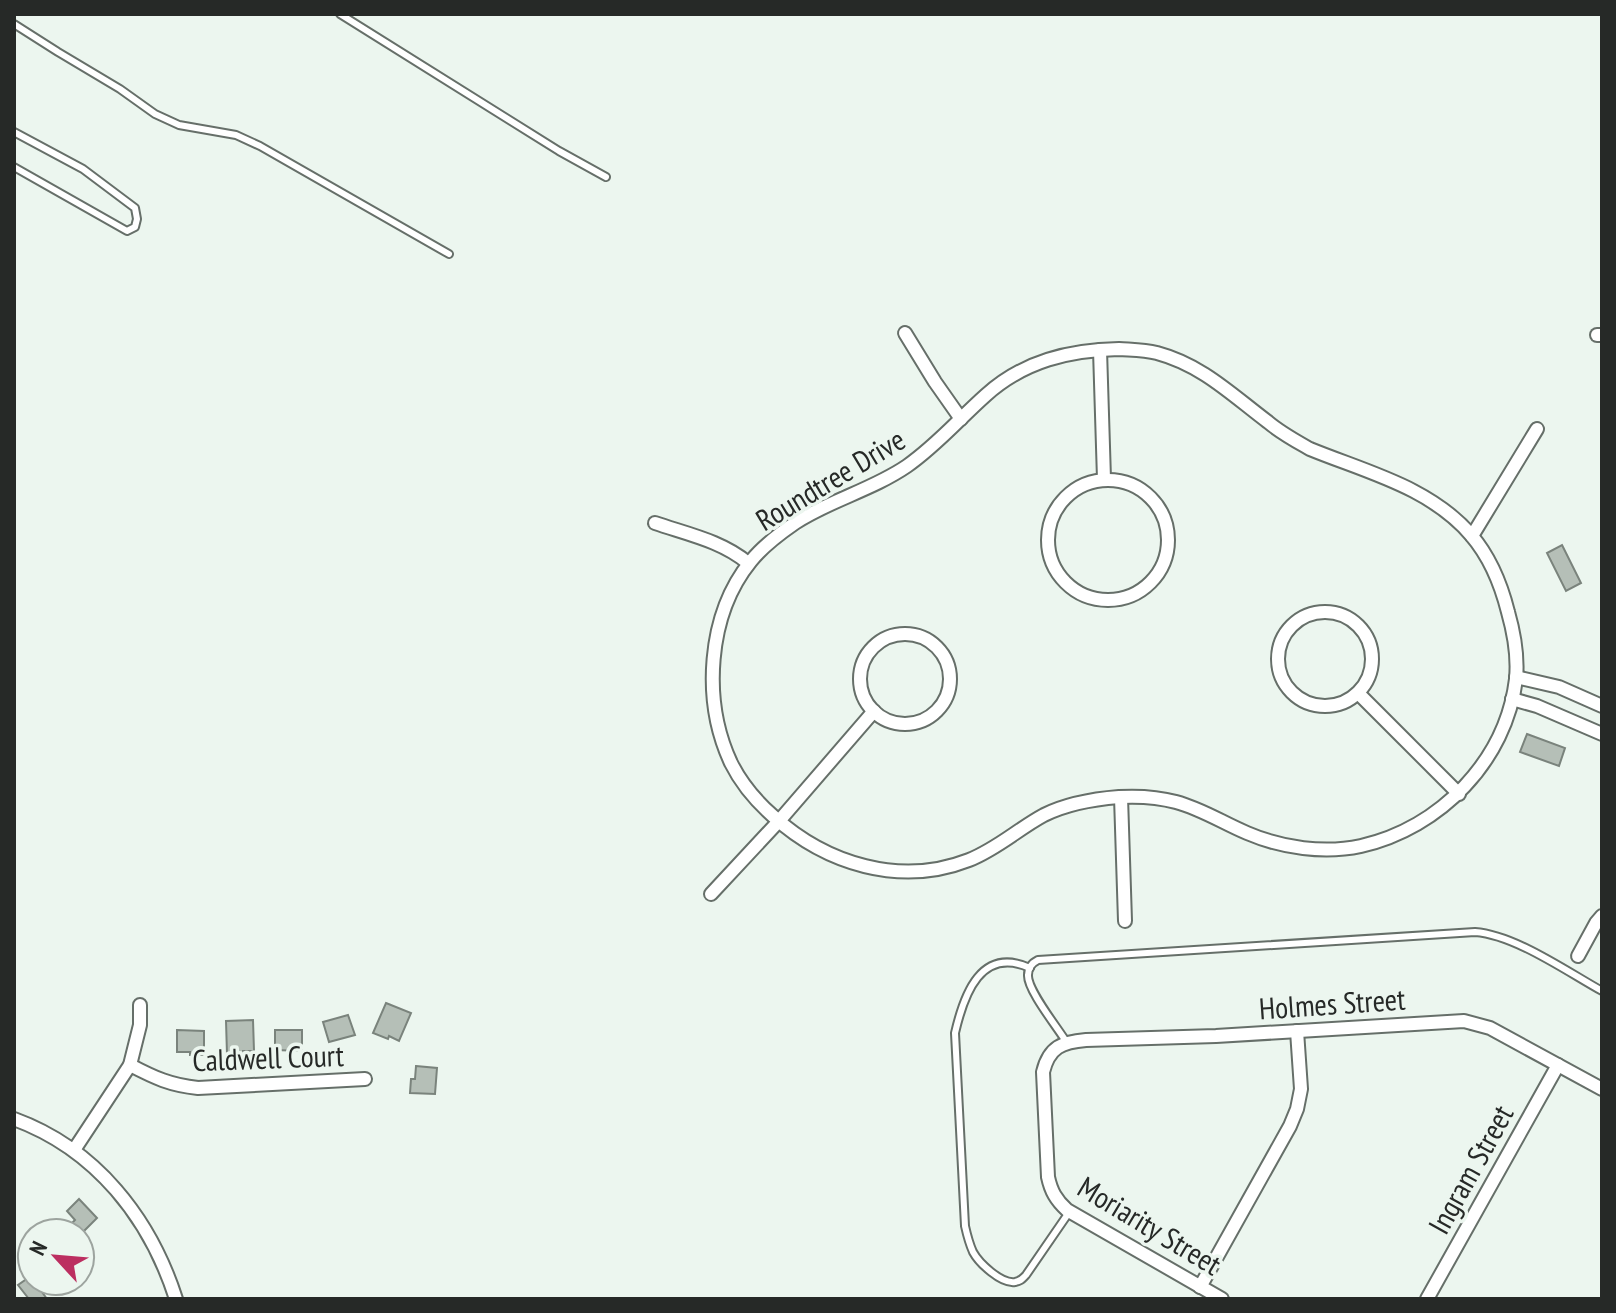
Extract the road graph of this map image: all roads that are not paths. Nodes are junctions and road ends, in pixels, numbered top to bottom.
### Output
1 (340, 14) edge
2 (14, 24) edge
3 (14, 132) edge
4 (14, 167) edge
5 (606, 177) dead end
6 (449, 254) dead end
7 (905, 333) dead end
8 (1100, 350) junction
9 (961, 419) junction
10 (1537, 429) dead end
11 (1104, 479) junction
12 (655, 523) dead end
13 (1472, 536) junction
14 (748, 563) junction
15 (1516, 677) junction
16 (1358, 693) junction
17 (1512, 699) junction
18 (1602, 706) edge
19 (874, 711) junction
20 (1602, 734) edge
21 (1459, 794) junction
22 (1121, 797) junction
23 (779, 821) junction
24 (711, 894) dead end
25 (1602, 916) edge
26 (1125, 921) dead end
27 (1578, 956) dead end
28 (1030, 968) junction
29 (1602, 991) edge
30 (140, 1005) dead end
31 (1297, 1031) junction
32 (1067, 1043) junction
33 (1051, 1053) joint
34 (130, 1065) junction
35 (1558, 1065) junction
36 (365, 1079) dead end
37 (1602, 1089) edge
38 (14, 1119) edge
39 (74, 1150) junction
40 (1070, 1211) junction
41 (1200, 1287) junction
42 (176, 1299) edge
43 (1222, 1299) edge
44 (1427, 1299) edge

1 - 5 lane
2 - 6 lane
3 - 4 lane
7 - 9 street
8 - 9 street, Roundtree Drive
8 - 11 street
8 - 13 street, Roundtree Drive
9 - 14 street, Roundtree Drive
10 - 13 street
11 - 11 street
12 - 14 street
13 - 15 street, Roundtree Drive
14 - 23 street, Roundtree Drive
15 - 17 street, Roundtree Drive
15 - 18 street
16 - 16 street
16 - 21 street
17 - 20 street
17 - 21 street, Roundtree Drive
19 - 19 street
19 - 23 street
21 - 22 street, Roundtree Drive
22 - 23 street, Roundtree Drive
22 - 26 street
23 - 24 street
25 - 27 street
28 - 29 lane
28 - 32 lane
28 - 40 lane
30 - 34 street
31 - 32 street, Holmes Street
31 - 35 street, Holmes Street
31 - 41 street
32 - 33 street, Holmes Street
33 - 40 street, Moriarity Street
34 - 36 street, Caldwell Court
34 - 39 street
35 - 37 street, Holmes Street
35 - 44 street, Ingram Street
38 - 39 street
39 - 42 street
40 - 41 street, Moriarity Street
41 - 43 street, Moriarity Street

